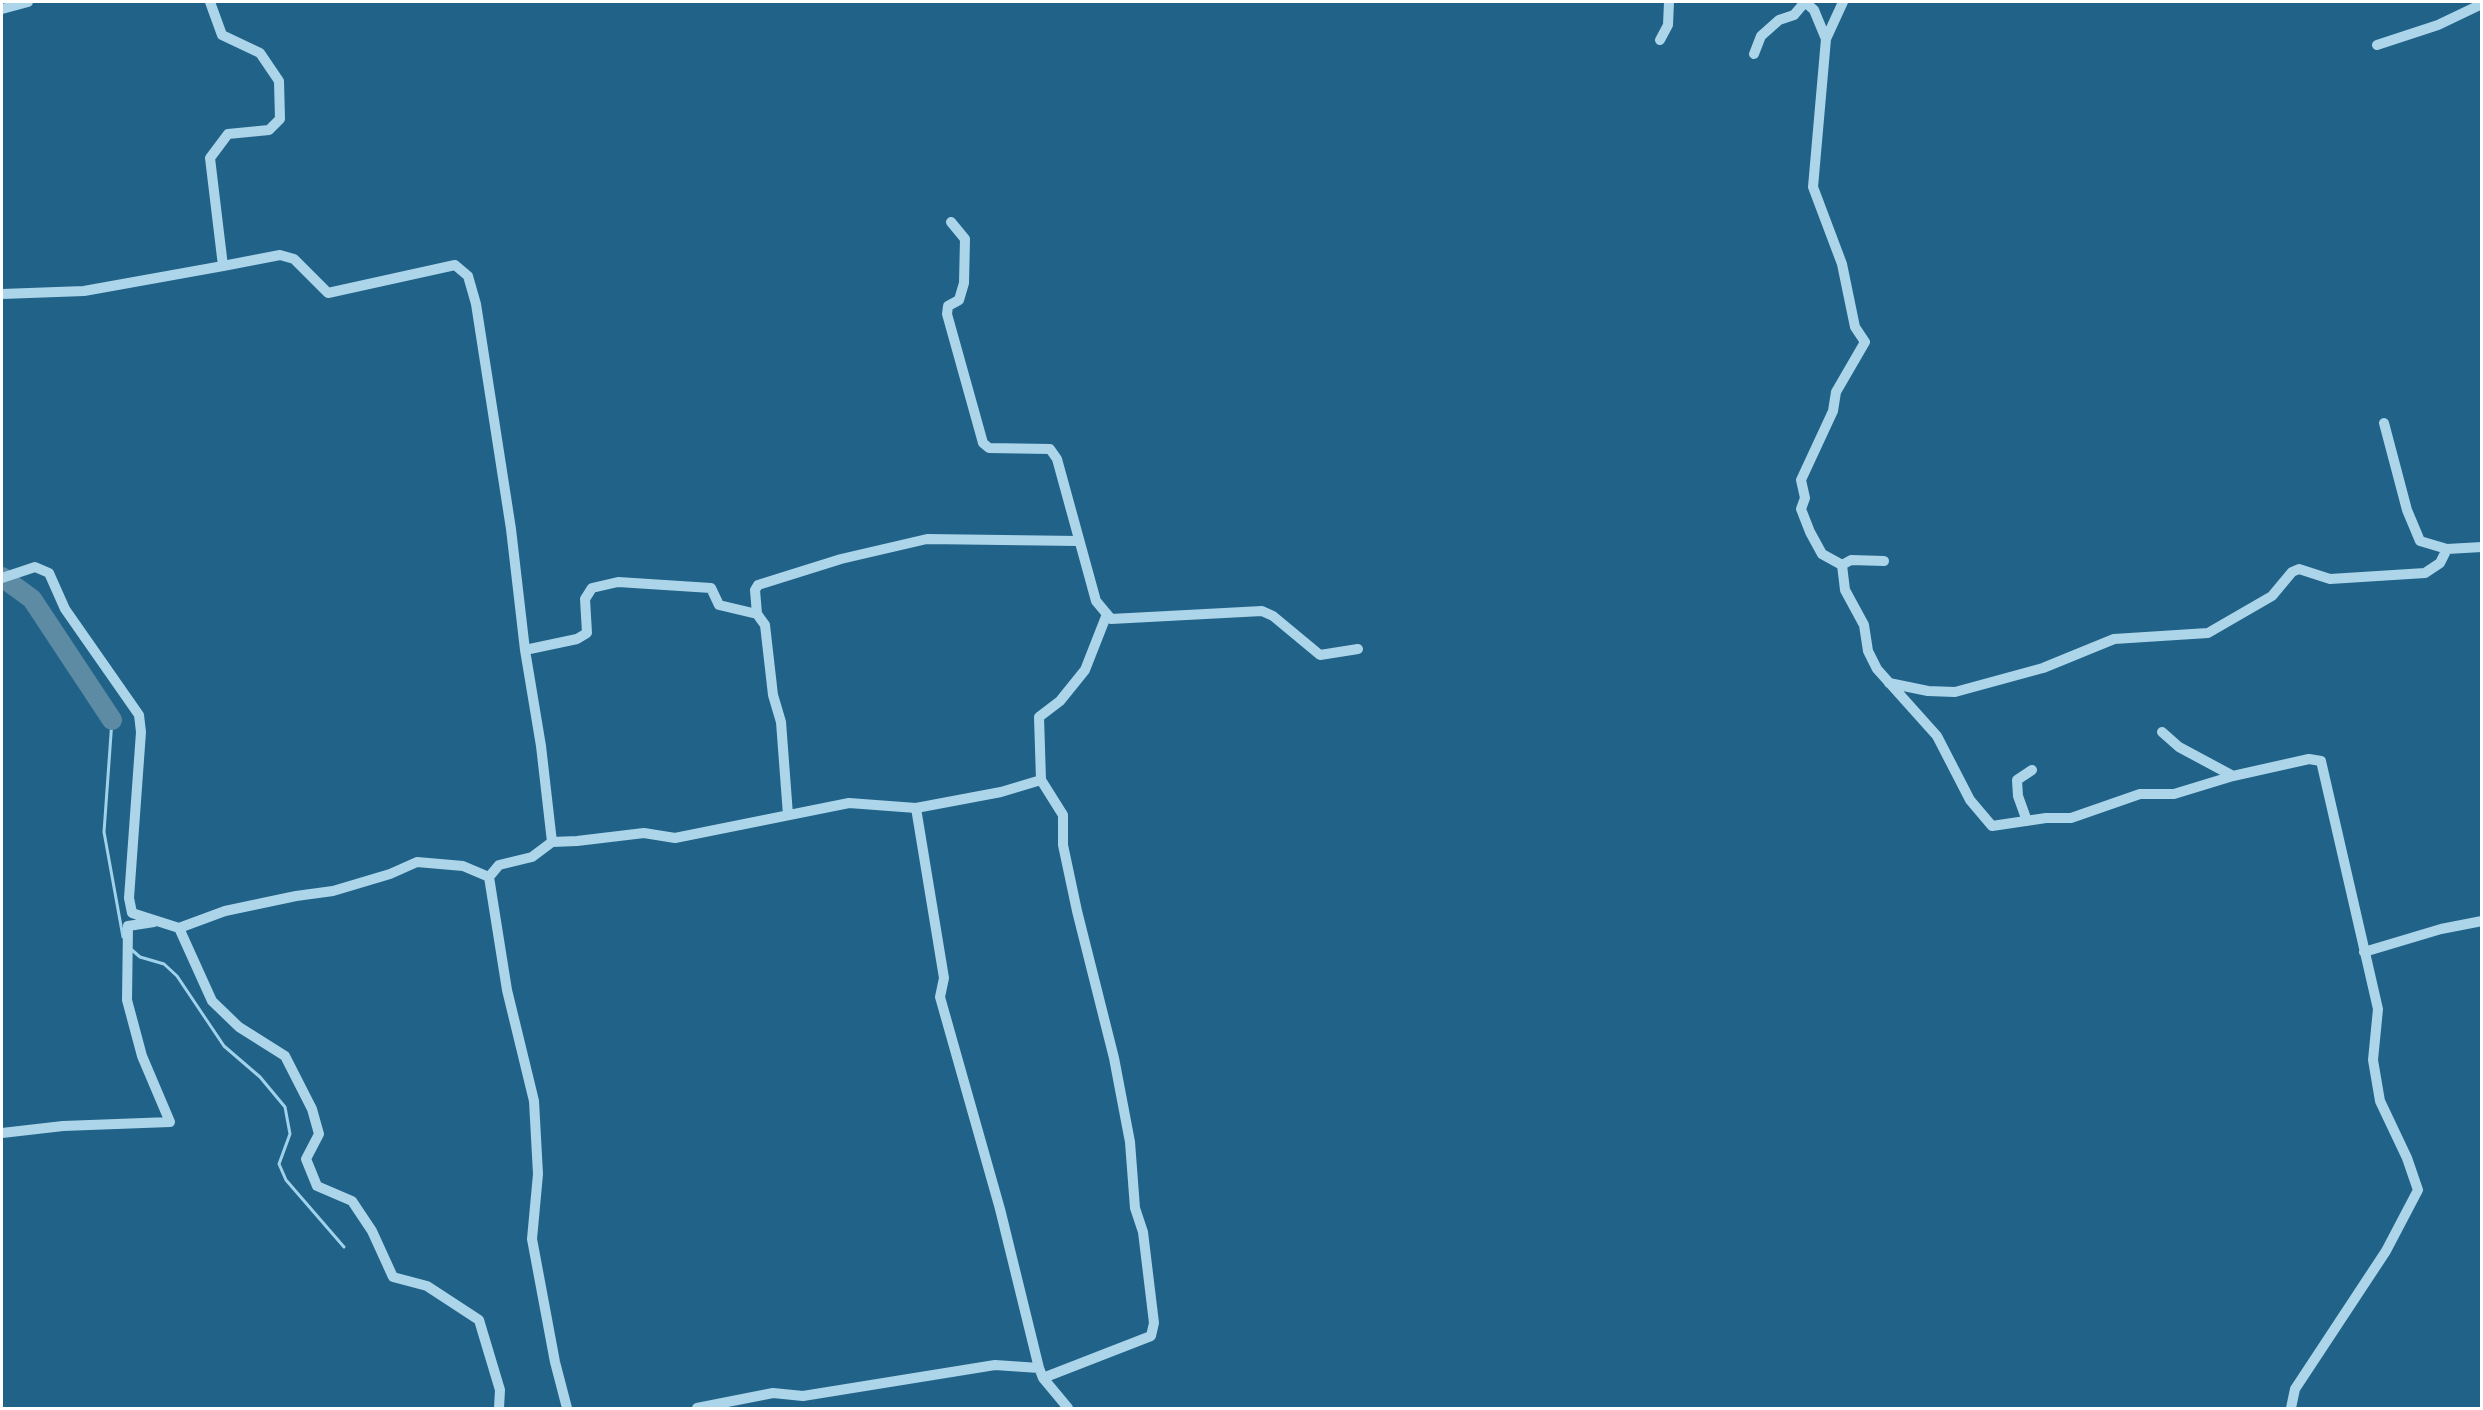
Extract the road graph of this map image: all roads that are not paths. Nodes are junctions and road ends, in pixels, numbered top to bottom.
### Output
1 (28, 2) edge
2 (210, 2) edge
3 (1669, 2) edge
4 (1843, 2) edge
5 (2481, 4) edge
6 (2, 9) edge
7 (1826, 39) junction
8 (1660, 40) dead end
9 (2377, 45) dead end
10 (1754, 54) dead end
11 (951, 222) dead end
12 (223, 266) junction
13 (2, 294) edge
14 (2384, 423) dead end
15 (1078, 541) junction
16 (2481, 547) edge
17 (2447, 549) junction
18 (1884, 561) dead end
19 (1842, 565) junction
20 (2, 578) edge
21 (1107, 614) junction
22 (757, 615) junction
23 (1358, 649) dead end
24 (525, 650) junction
25 (1889, 682) junction
26 (2162, 732) dead end
27 (2032, 770) dead end
28 (2234, 776) junction
29 (1041, 780) junction
30 (916, 808) junction
31 (788, 815) junction
32 (2027, 821) junction
33 (552, 842) junction
34 (489, 877) junction
35 (157, 921) junction
36 (2481, 921) edge
37 (179, 928) junction
38 (2364, 952) junction
39 (2, 1133) edge
40 (1041, 1373) junction
41 (499, 1408) edge
42 (567, 1408) edge
43 (697, 1408) edge
44 (1068, 1408) edge
45 (2291, 1408) edge

1 - 6 street
2 - 12 street
3 - 8 street
4 - 7 street
5 - 9 street
7 - 10 street
7 - 19 street
11 - 15 street
12 - 13 street
12 - 24 street
14 - 17 street
15 - 21 street
15 - 22 street
16 - 17 street
17 - 25 street
18 - 19 street
19 - 25 street
20 - 35 street
21 - 23 street
21 - 29 street
22 - 24 street
22 - 31 street
24 - 33 street
25 - 32 street
26 - 28 street
27 - 32 street
28 - 32 street
28 - 38 street
29 - 30 street
29 - 40 street
30 - 31 street
30 - 40 street
31 - 33 street
33 - 34 street
34 - 37 street
34 - 42 street
35 - 37 street
35 - 39 street
36 - 38 street
37 - 41 street
38 - 45 street
40 - 43 street
40 - 44 street

